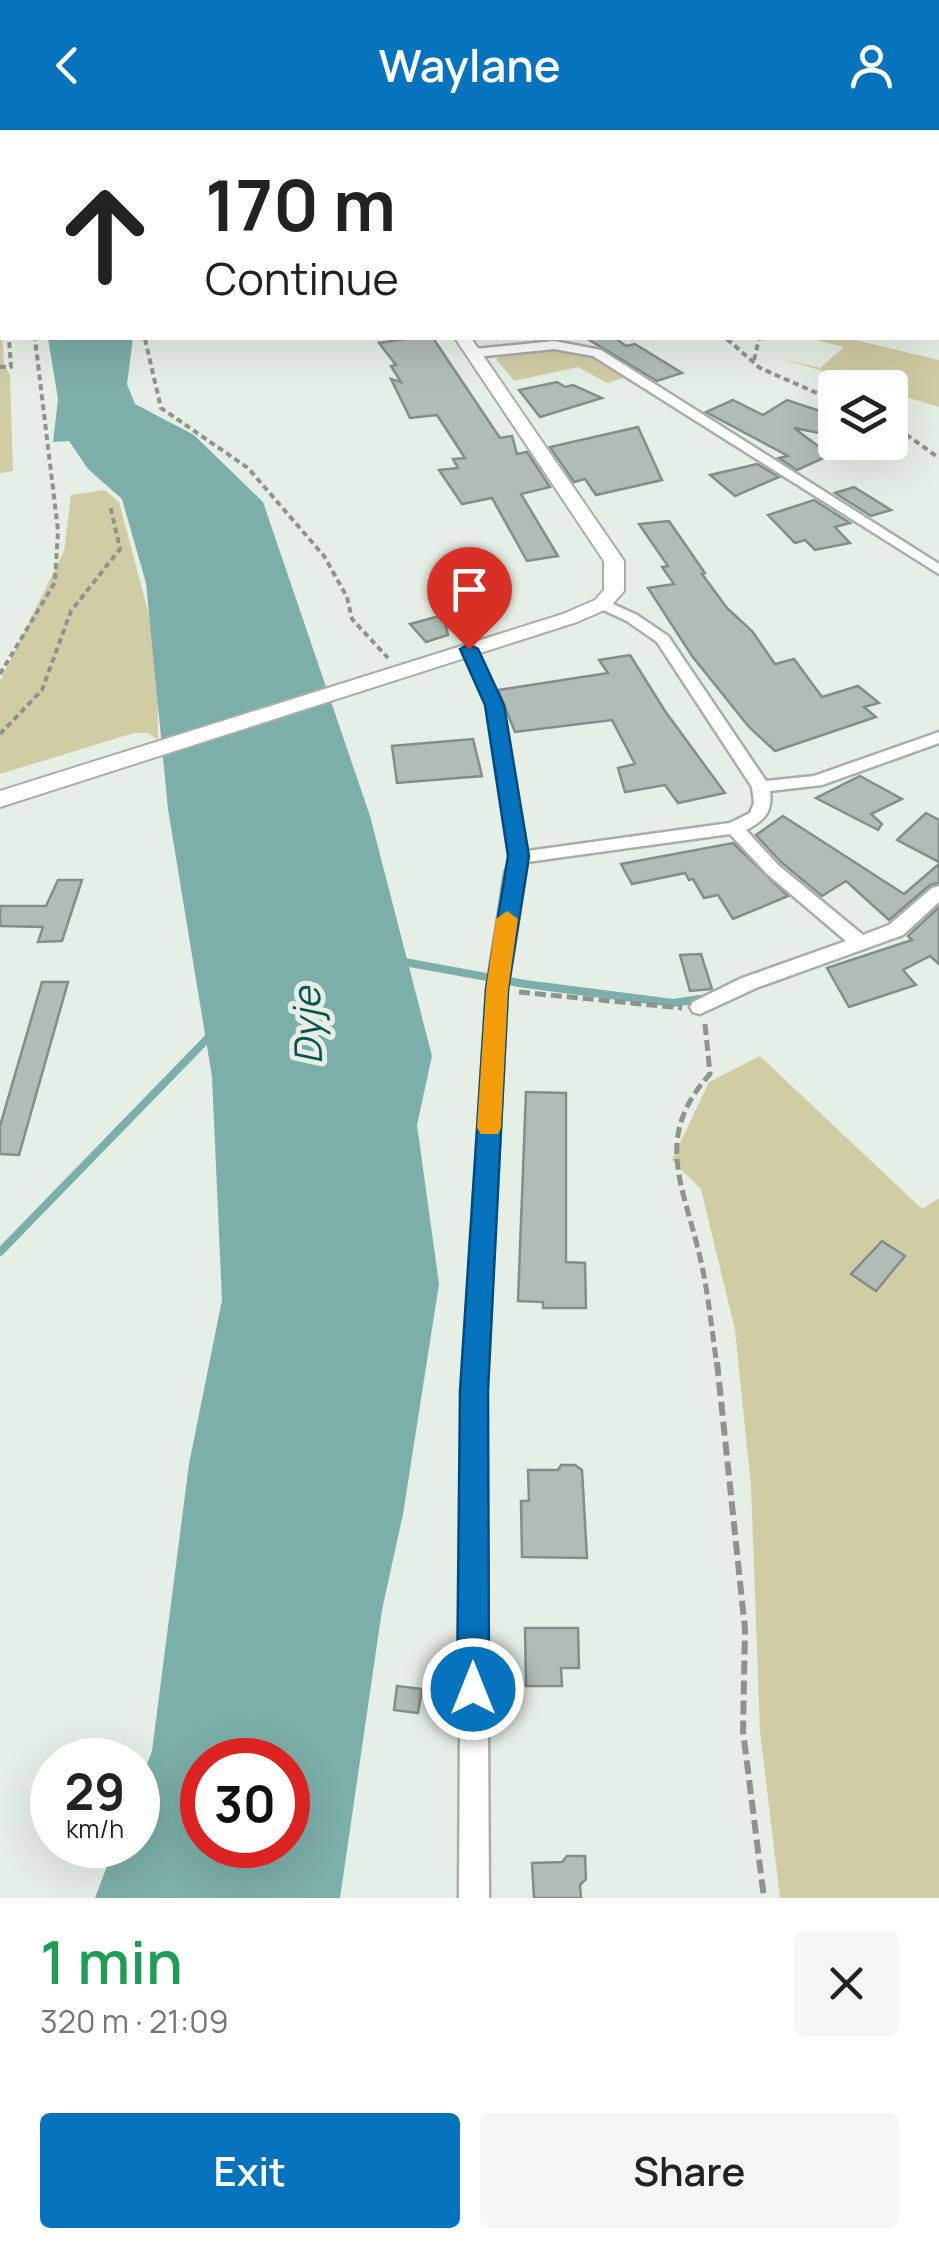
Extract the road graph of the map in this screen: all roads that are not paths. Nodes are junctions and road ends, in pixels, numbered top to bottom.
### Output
1 (469, 345) edge
2 (939, 570) edge
3 (602, 604) junction
4 (469, 649) junction
5 (939, 737) edge
6 (762, 788) junction
7 (0, 799) edge
8 (734, 828) junction
9 (518, 856) junction
10 (939, 892) edge
11 (858, 941) junction
12 (706, 1004) road end
13 (474, 1898) edge

1 - 2 street
1 - 3 street
3 - 4 street
3 - 6 street
4 - 7 street
4 - 9 lane
5 - 6 street
6 - 8 street
8 - 9 street
8 - 11 street
9 - 13 street
10 - 11 street
11 - 12 street

